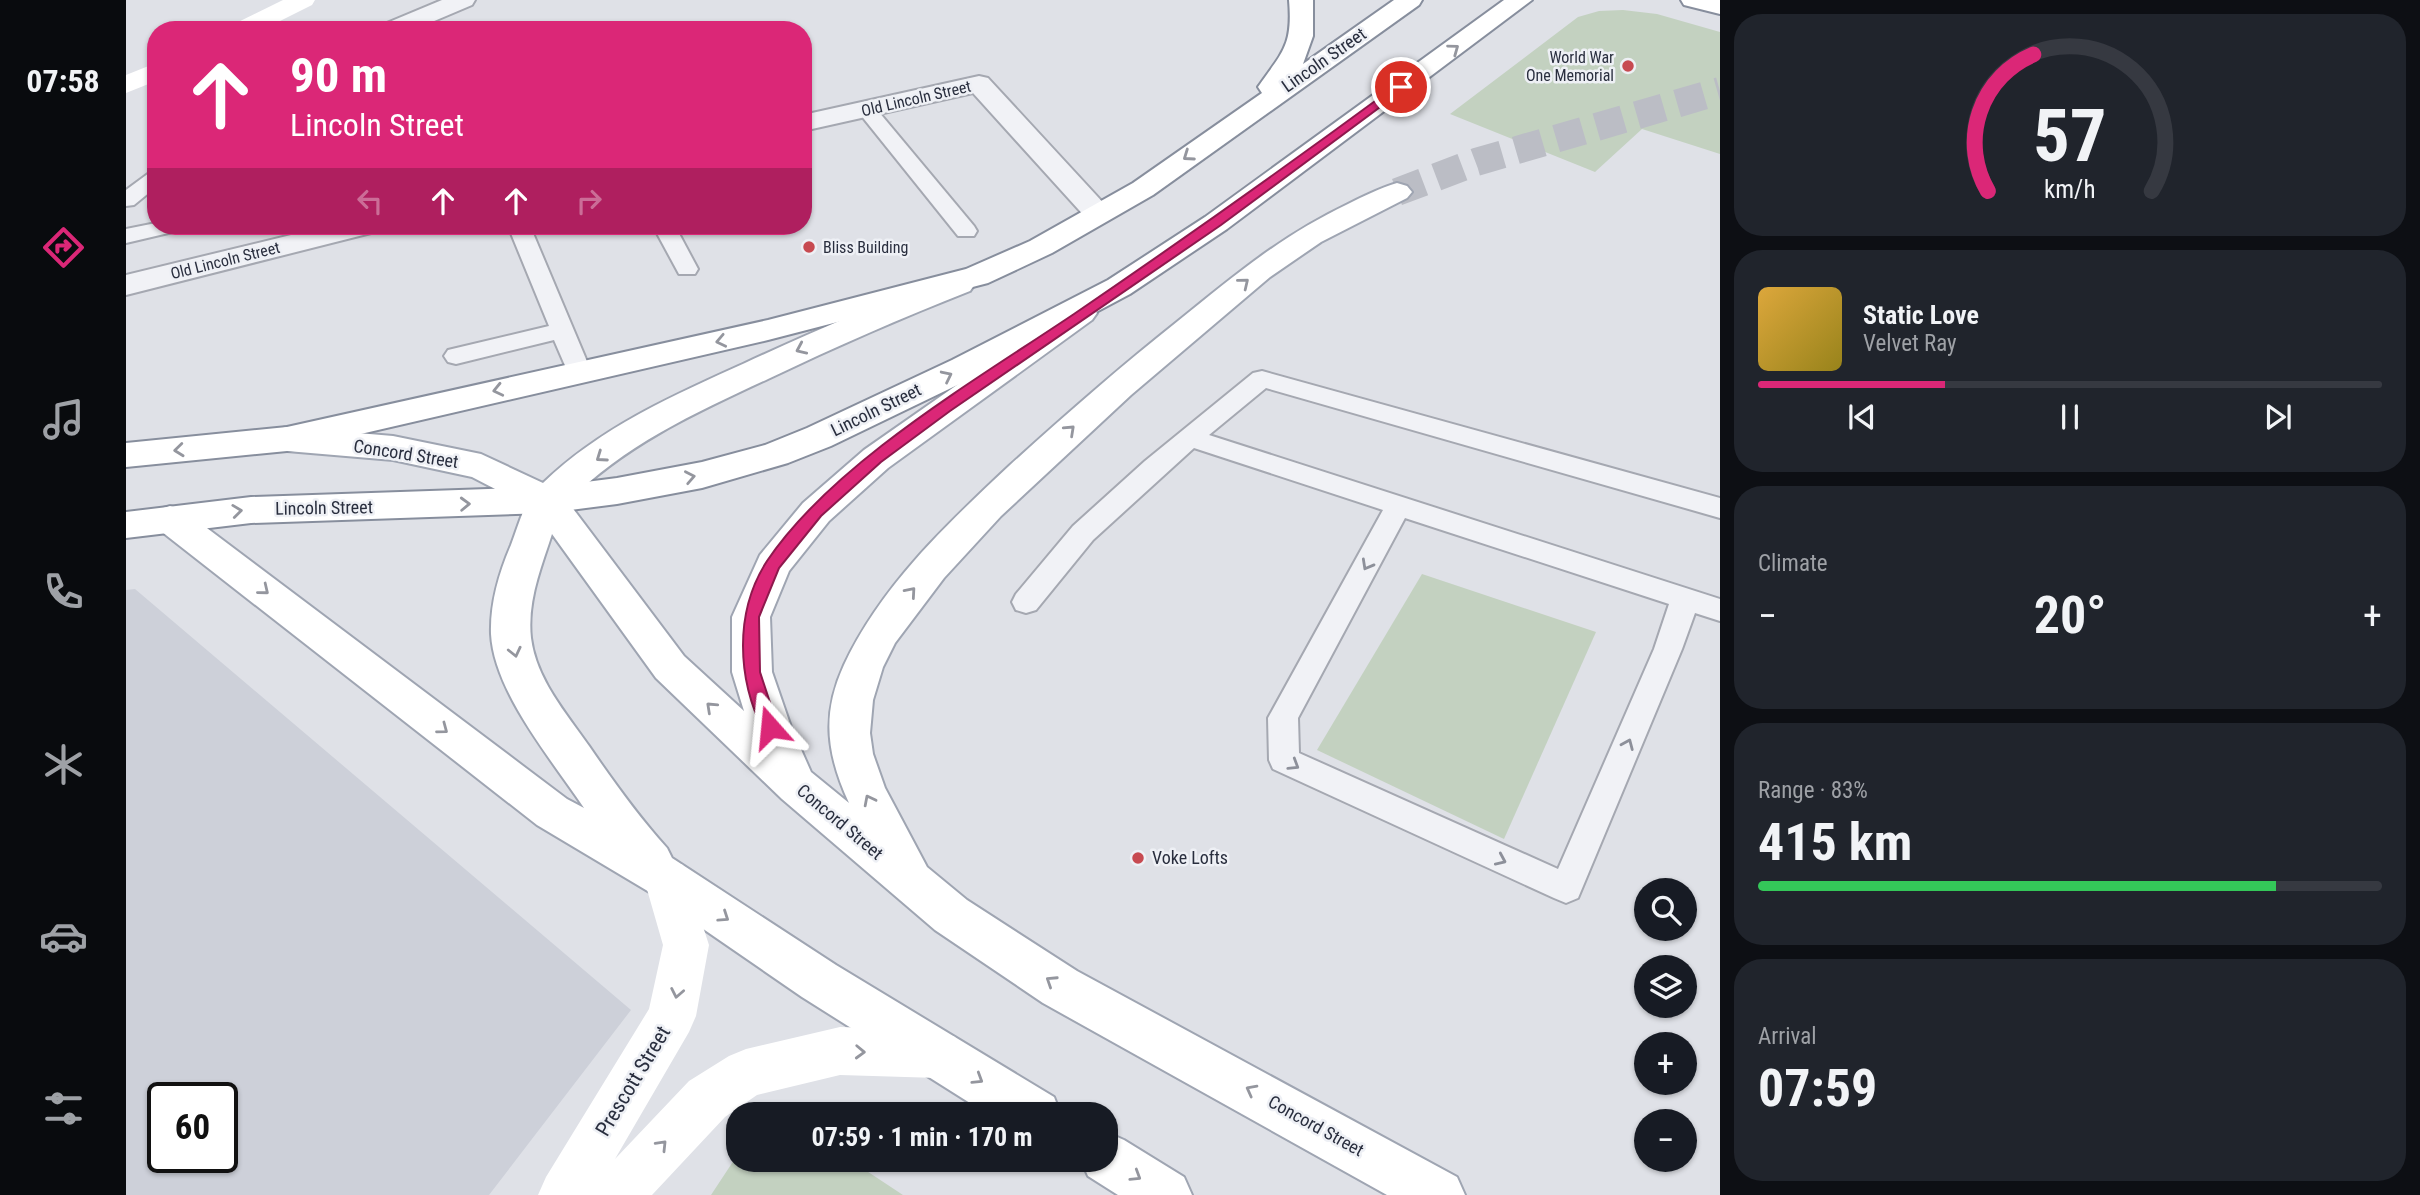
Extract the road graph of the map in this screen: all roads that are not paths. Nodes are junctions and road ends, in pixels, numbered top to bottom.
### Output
1 (303, 0) edge
2 (463, 0) edge
3 (1301, 0) edge
4 (1410, 0) edge
5 (1520, 0) edge
6 (1693, 0) edge
7 (1720, 7) edge
8 (260, 21) edge
9 (413, 21) edge
10 (147, 75) edge
11 (126, 85) edge
12 (866, 109) junction
13 (1244, 117) junction
14 (812, 121) edge
15 (147, 184) edge
16 (1397, 192) tunnel mouth
17 (126, 200) edge
18 (1098, 214) junction
19 (147, 231) edge
20 (966, 231) dead end
21 (328, 235) edge
22 (523, 235) edge
23 (669, 235) edge
24 (126, 236) edge
25 (687, 269) dead end
26 (977, 276) junction
27 (126, 285) edge
28 (1119, 287) junction
29 (562, 330) junction
30 (456, 356) dead end
31 (579, 371) junction
32 (1190, 438) junction
33 (287, 439) junction
34 (126, 455) edge
35 (547, 500) junction
36 (1399, 505) junction
37 (1720, 508) edge
38 (170, 519) junction
39 (126, 525) edge
40 (1685, 600) junction
41 (1026, 602) dead end
42 (1720, 610) edge
43 (797, 786) junction
44 (667, 879) junction
45 (912, 882) junction
46 (938, 1054) junction
47 (1015, 1102) edge
48 (1118, 1165) edge
49 (564, 1195) edge
50 (615, 1195) edge
51 (1166, 1195) edge
52 (1439, 1195) edge

1 - 8 main road
2 - 9 street
3 - 13 main road
4 - 13 main road, Lincoln Street
28 -> 5 main road, Lincoln Street
6 - 7 main road
10 - 11 main road
12 - 14 street, Old Lincoln Street
12 - 18 street, Old Lincoln Street
12 - 20 lane
13 -> 18 main road, Lincoln Street
15 - 17 lane
45 -> 16 main road
18 - 26 main road, Lincoln Street
19 - 24 lane
21 - 27 street, Old Lincoln Street
22 - 29 lane
23 - 25 lane
26 -> 31 main road, Lincoln Street
26 -> 35 main road
35 -> 28 main road, Lincoln Street
28 - 43 main road
29 - 30 lane
29 - 31 lane
31 -> 33 main road, Lincoln Street
32 - 36 lane
32 - 37 lane
32 - 41 lane
33 -> 34 main road, Lincoln Street
33 - 35 main road, Concord Street
38 -> 35 main road, Lincoln Street
43 -> 35 main road, Concord Street
35 -> 44 main road
36 - 40 lane
36 -> 40 lane
38 - 39 main road, Lincoln Street
38 -> 44 main road
40 - 42 lane
43 - 45 main road, Concord Street
44 -> 46 main road
44 -> 49 main road, Prescott Street
52 -> 45 main road, Concord Street
46 -> 47 main road
50 -> 46 main road
48 -> 51 main road

